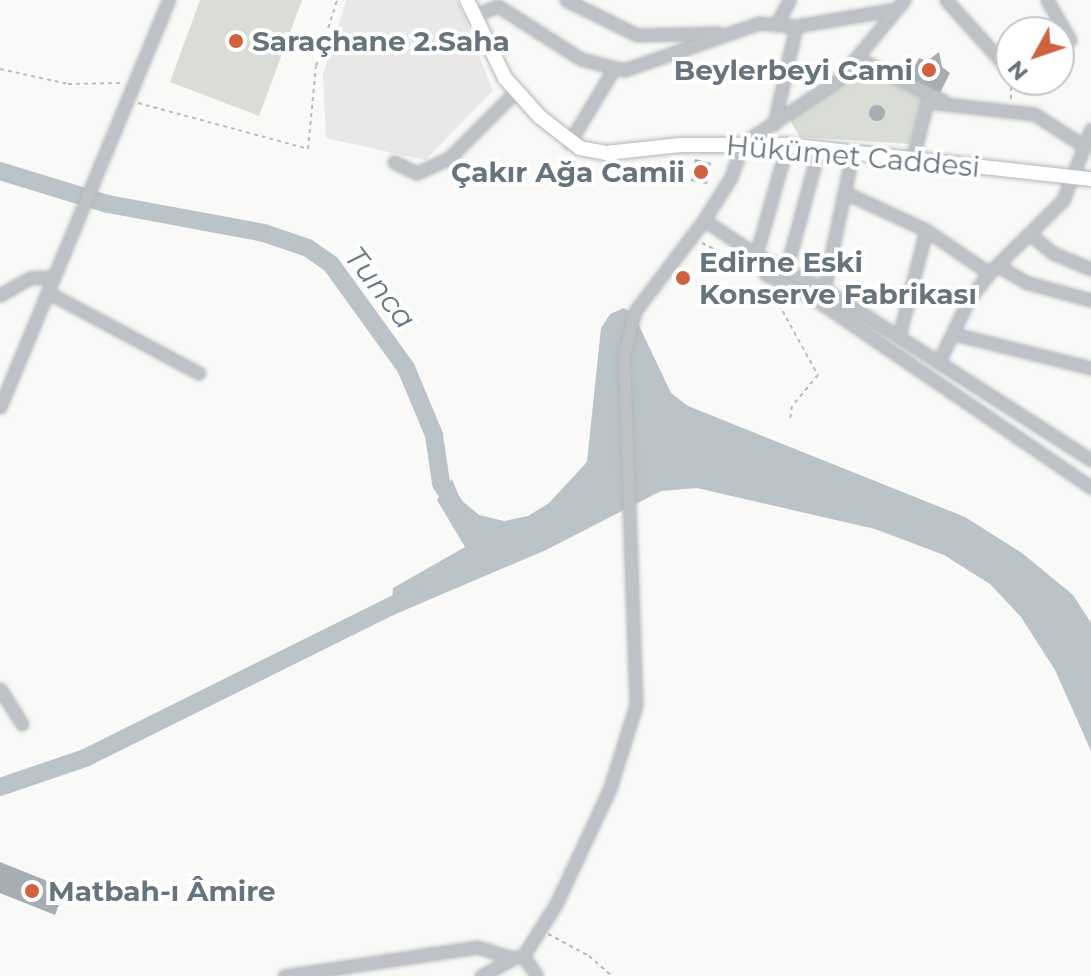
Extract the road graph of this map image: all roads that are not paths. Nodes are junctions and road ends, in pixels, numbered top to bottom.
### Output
1 (169, 0) edge
2 (467, 0) edge
3 (566, 0) edge
4 (789, 0) edge
5 (904, 0) edge
6 (946, 0) edge
7 (891, 10) junction
8 (472, 16) junction
9 (777, 23) junction
10 (796, 26) junction
11 (727, 32) junction
12 (995, 54) edge
13 (859, 59) junction
14 (613, 70) junction
15 (504, 96) junction
16 (946, 102) junction
17 (774, 124) junction
18 (1091, 129) edge
19 (569, 143) junction
20 (743, 143) junction
21 (787, 145) junction
22 (1084, 146) junction
23 (819, 148) junction
24 (853, 150) junction
25 (913, 157) junction
26 (394, 162) dead end
27 (1071, 178) junction
28 (1091, 179) edge
29 (846, 193) junction
30 (704, 220) junction
31 (926, 230) junction
32 (1030, 234) junction
33 (756, 255) junction
34 (994, 269) junction
35 (1091, 269) edge
36 (786, 270) junction
37 (765, 274) road end
38 (51, 277) junction
39 (824, 289) junction
40 (47, 292) junction
41 (0, 295) edge
42 (1091, 300) edge
43 (954, 334) junction
44 (899, 336) junction
45 (939, 361) junction
46 (1091, 368) edge
47 (199, 373) dead end
48 (0, 407) edge
49 (1091, 460) edge
50 (1091, 487) edge
51 (0, 689) edge
52 (22, 724) dead end
53 (516, 957) junction
54 (284, 976) edge
55 (481, 976) edge
56 (537, 976) edge

1 - 38 street
2 - 8 main road
3 - 11 street
4 - 9 street
5 - 7 street
6 - 12 street
7 - 10 street
7 - 13 street
8 - 14 street
8 - 15 main road
9 - 10 street
9 - 11 street
10 - 17 street
11 - 14 street
13 - 16 street
13 - 17 street
14 - 19 street
15 - 19 main road
15 - 26 street
16 - 22 street
16 - 25 street
17 - 20 street
18 - 22 street
19 - 20 main road, Hükümet Caddesi
20 - 21 main road, Hükümet Caddesi
20 - 30 street
21 - 23 main road, Hükümet Caddesi
21 - 33 street
22 - 27 street
23 - 24 main road, Hükümet Caddesi
23 - 36 street
24 - 25 main road, Hükümet Caddesi
24 - 29 street
25 - 27 main road, Hükümet Caddesi
27 - 28 main road, Hükümet Caddesi
27 - 32 street
29 - 31 street
29 - 39 street
30 - 33 street
30 - 53 street
31 - 34 street
31 - 44 street
32 - 34 street
32 - 35 street
33 - 36 street
34 - 42 street
34 - 43 street
36 - 39 street
37 - 50 street
38 - 40 street
38 - 41 street
39 - 44 street
40 - 47 street
40 - 48 street
43 - 45 street
43 - 46 street
44 - 45 street
45 - 49 street
51 - 52 street
53 - 54 street
53 - 55 street
53 - 56 street

